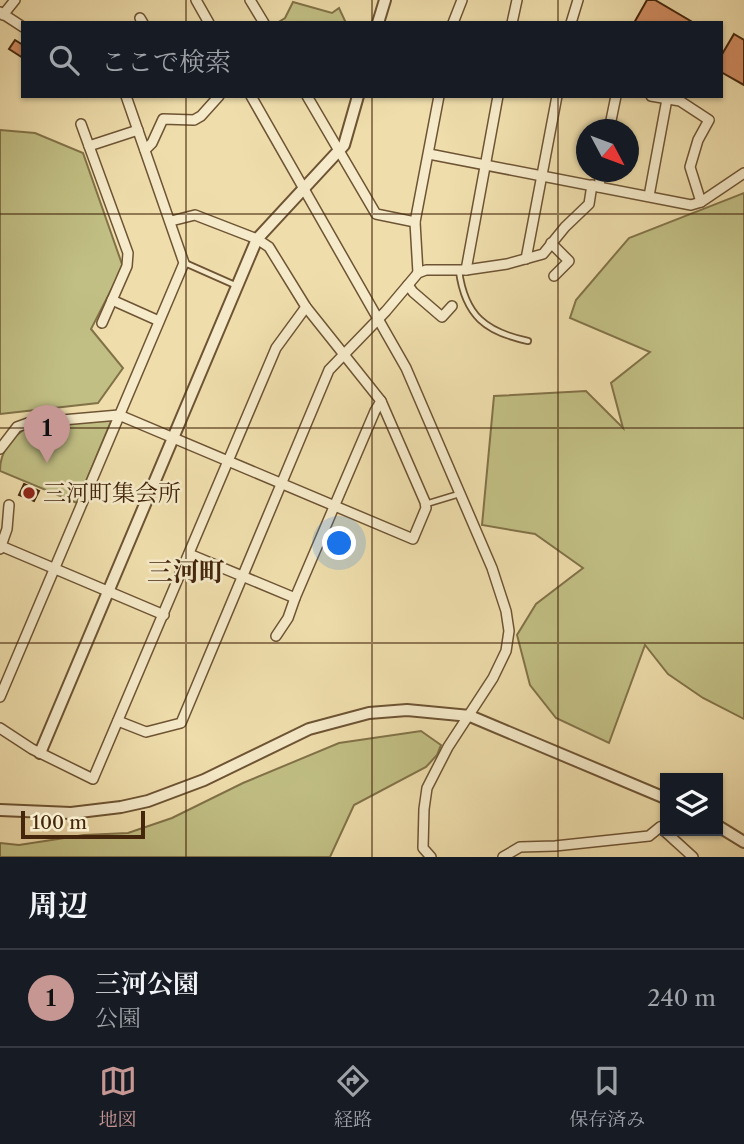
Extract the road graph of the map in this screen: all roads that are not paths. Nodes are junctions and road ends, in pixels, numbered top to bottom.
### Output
1 (15, 0) edge
2 (196, 0) edge
3 (385, 0) edge
4 (462, 0) edge
5 (517, 0) edge
6 (254, 1) edge
7 (574, 1) edge
8 (2, 13) edge
9 (208, 21) edge
10 (263, 21) edge
11 (379, 21) edge
12 (454, 21) edge
13 (512, 21) edge
14 (571, 21) edge
15 (21, 26) edge
16 (128, 98) edge
17 (217, 98) edge
18 (252, 98) edge
19 (308, 98) edge
20 (357, 98) edge
21 (439, 98) edge
22 (498, 98) edge
23 (557, 98) edge
24 (615, 98) edge
25 (662, 98) edge
26 (667, 99) junction
27 (611, 119) edge
28 (82, 124) dead end
29 (138, 130) junction
30 (89, 146) junction
31 (145, 150) junction
32 (339, 152) junction
33 (429, 154) junction
34 (486, 165) junction
35 (744, 173) edge
36 (542, 176) junction
37 (597, 182) edge
38 (595, 186) junction
39 (304, 188) junction
40 (649, 196) junction
41 (701, 202) junction
42 (171, 221) junction
43 (415, 222) junction
44 (257, 239) junction
45 (551, 243) junction
46 (526, 259) junction
47 (184, 263) junction
48 (462, 269) junction
49 (418, 273) junction
50 (554, 276) dead end
51 (408, 285) junction
52 (237, 286) junction
53 (112, 300) junction
54 (452, 306) dead end
55 (306, 307) junction
56 (379, 317) junction
57 (159, 321) junction
58 (102, 323) dead end
59 (528, 341) dead end
60 (344, 355) junction
61 (381, 401) junction
62 (119, 415) junction
63 (174, 439) junction
64 (0, 449) edge
65 (228, 462) junction
66 (281, 484) junction
67 (460, 494) junction
68 (426, 504) junction
69 (334, 506) junction
70 (6, 510) edge
71 (1, 548) edge
72 (189, 554) junction
73 (54, 568) junction
74 (243, 575) junction
75 (109, 590) junction
76 (295, 598) junction
77 (164, 615) junction
78 (276, 636) dead end
79 (0, 697) edge
80 (470, 716) junction
81 (118, 721) junction
82 (0, 728) edge
83 (40, 753) junction
84 (660, 796) edge
85 (0, 810) edge
86 (723, 830) edge
87 (744, 842) edge
88 (431, 857) edge
89 (503, 857) edge
90 (693, 857) edge

1 - 8 street
2 - 9 street
3 - 11 street
4 - 12 street
5 - 13 street
6 - 10 street
7 - 14 street
8 - 15 street
16 - 29 street
17 - 31 street
18 - 39 street
19 - 32 street
20 - 32 street
21 - 33 street
22 - 34 street
23 - 36 street
24 - 27 street
25 - 26 street
26 - 40 street
26 - 41 street
28 - 30 street
29 - 30 street
29 - 31 street
30 - 53 street
31 - 42 street
32 - 39 street
32 - 43 street
33 - 34 street
33 - 43 street
34 - 36 street
34 - 48 street
35 - 41 street
36 - 38 street
36 - 46 street
37 - 38 street
38 - 40 street
38 - 45 street
39 - 44 street
39 - 56 street
40 - 41 street
42 - 44 street
42 - 47 street
43 - 49 street
44 - 52 street
44 - 55 street
45 - 46 street
45 - 50 street
46 - 48 street
47 - 52 lane
47 - 57 street
48 - 49 street
48 - 59 lane
49 - 51 street
51 - 54 street
51 - 56 street
52 - 63 street
53 - 57 street
53 - 58 street
55 - 60 street
55 - 65 street
56 - 60 street
56 - 67 street
57 - 62 street
60 - 61 street
60 - 66 street
61 - 68 street
61 - 69 street
62 - 63 street
62 - 64 street
62 - 73 street
63 - 65 street
63 - 75 street
65 - 66 street
65 - 72 street
66 - 69 street
66 - 74 street
67 - 68 lane
67 - 80 street
68 - 69 street
69 - 76 street
70 - 71 street
71 - 73 street
72 - 74 street
72 - 77 street
73 - 75 street
73 - 79 street
74 - 76 street
74 - 81 street
75 - 77 street
75 - 83 street
76 - 78 street
77 - 81 street
80 - 84 street
80 - 85 street
80 - 88 street
81 - 83 street
82 - 83 street
86 - 87 street
89 - 90 street

